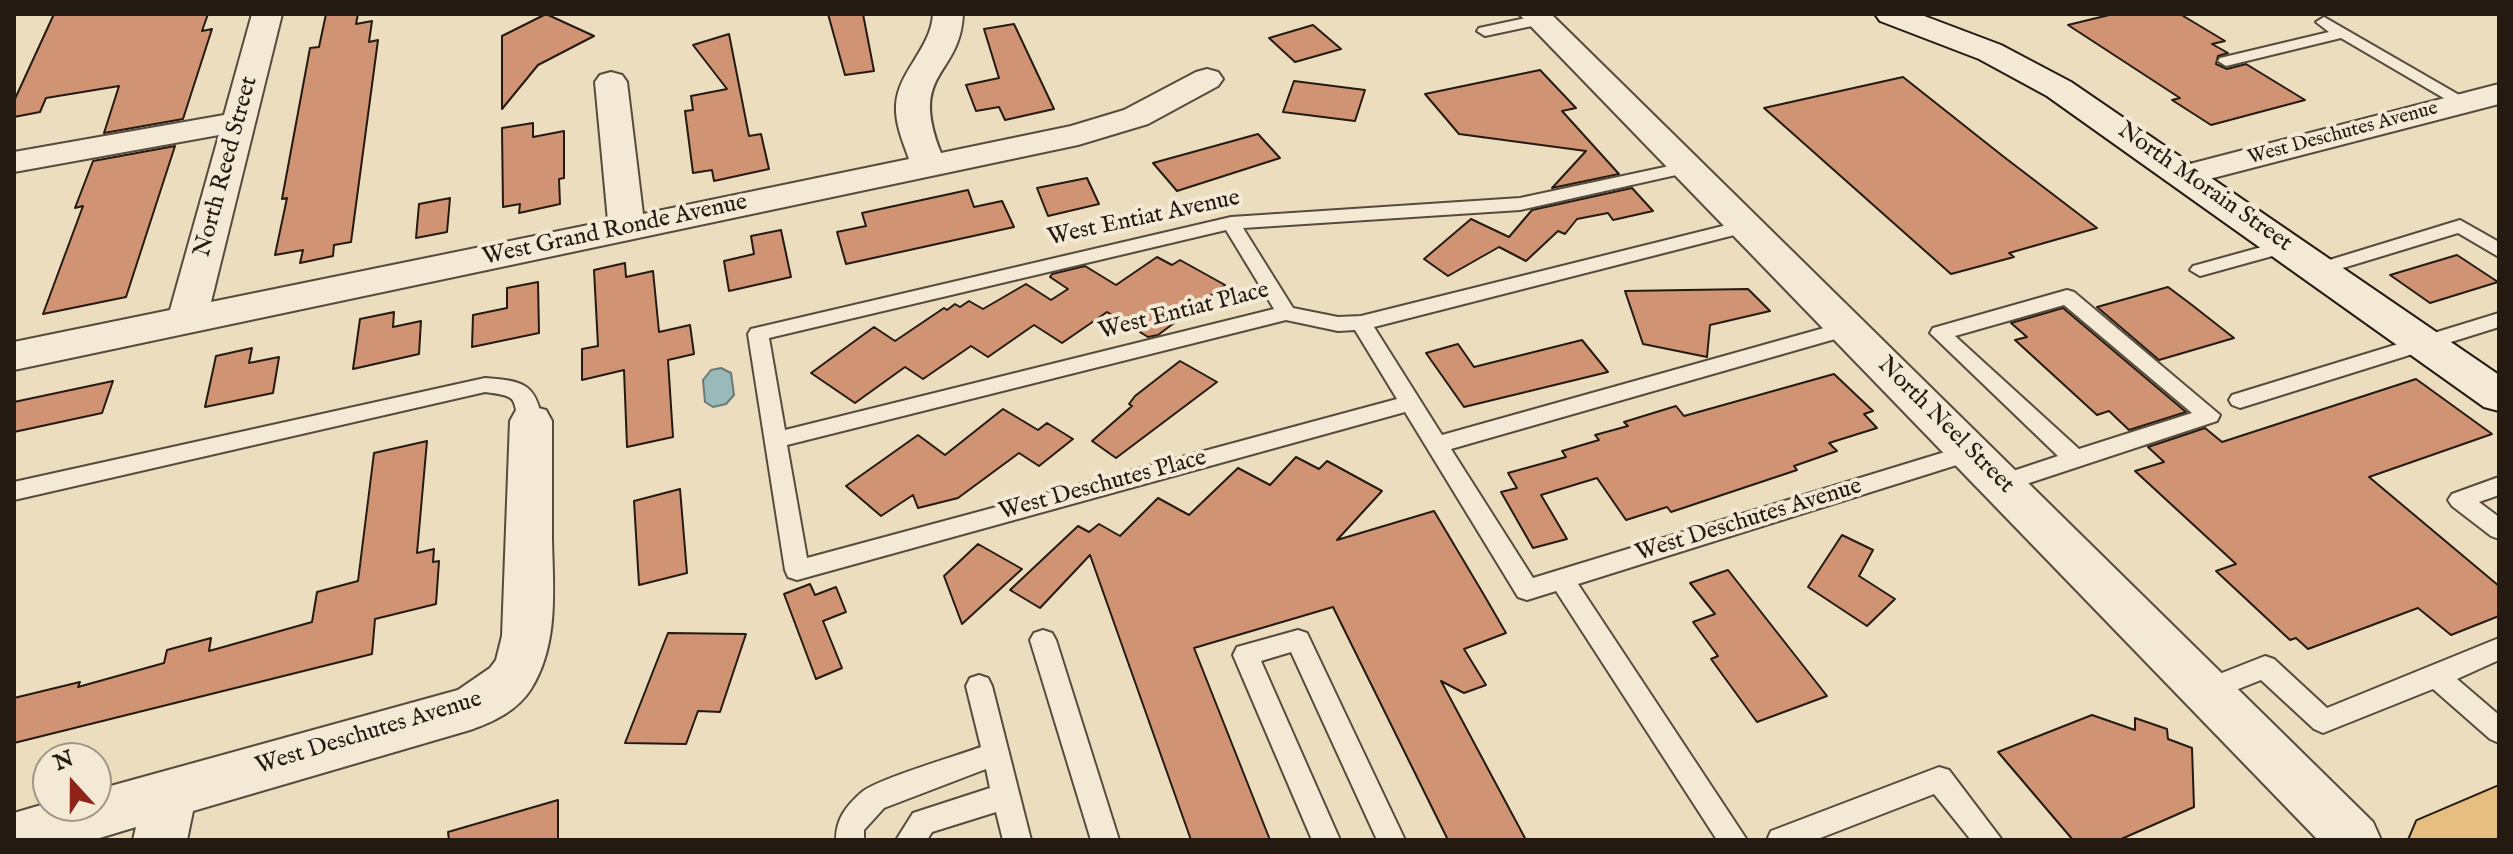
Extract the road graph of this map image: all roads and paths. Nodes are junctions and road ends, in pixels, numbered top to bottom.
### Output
1 (267, 14) edge
2 (948, 14) edge
3 (1891, 14) edge
4 (1537, 17) edge
5 (2324, 22) dead end
6 (1485, 31) dead end
7 (2344, 33) junction
8 (2226, 61) dead end
9 (1207, 79) dead end
10 (611, 82) dead end
11 (2499, 94) edge
12 (2465, 103) junction
13 (238, 122) junction
14 (14, 162) edge
15 (929, 166) junction
16 (1688, 167) junction
17 (2186, 175) junction
18 (1231, 223) junction
19 (1747, 226) junction
20 (627, 229) junction
21 (2287, 246) junction
22 (2499, 251) edge
23 (2320, 269) junction
24 (2200, 270) dead end
25 (1286, 313) junction
26 (187, 320) junction
27 (2499, 320) edge
28 (1361, 323) junction
29 (1849, 328) junction
30 (2424, 343) junction
31 (14, 356) edge
32 (2497, 392) edge
33 (2240, 400) dead end
34 (1410, 403) junction
35 (531, 421) joint
36 (775, 440) junction
37 (1437, 445) junction
38 (1971, 452) junction
39 (2074, 458) junction
40 (2003, 483) junction
41 (2499, 486) edge
42 (14, 491) edge
43 (2499, 530) edge
44 (1561, 579) junction
45 (1043, 640) dead end
46 (2499, 649) edge
47 (2436, 676) junction
48 (979, 686) dead end
49 (2208, 690) junction
50 (2499, 731) edge
51 (995, 754) junction
52 (1006, 796) junction
53 (2499, 812) edge
54 (165, 817) edge
55 (14, 838) edge
56 (850, 840) edge
57 (910, 840) edge
58 (1017, 840) edge
59 (1105, 840) edge
60 (1326, 840) edge
61 (1391, 840) edge
62 (1733, 840) edge
63 (1781, 840) edge
64 (1988, 840) edge
65 (2354, 840) edge
66 (2437, 840) edge

1 - 13 street, North Reed Street
2 - 15 street
3 - 17 street, North Morain Street
4 - 6 lane
4 - 16 street, North Neel Street
5 - 7 lane
7 - 8 lane
7 - 12 lane
9 - 15 street, West Grand Ronde Avenue
10 - 20 street
11 - 12 street, West Deschutes Avenue
12 - 17 street, West Deschutes Avenue
13 - 14 street
13 - 26 street, North Reed Street
15 - 20 street, West Grand Ronde Avenue
16 - 18 lane, West Entiat Avenue
16 - 19 street, North Neel Street
17 - 21 street, North Morain Street
18 - 25 lane
18 - 36 lane, West Entiat Avenue
19 - 28 lane, West Entiat Place
19 - 29 street, North Neel Street
20 - 26 street, West Grand Ronde Avenue
21 - 23 street, North Morain Street
21 - 24 lane
22 - 23 lane
23 - 30 street, North Morain Street
25 - 28 lane, West Entiat Place
25 - 36 lane, West Entiat Place
26 - 31 street, West Grand Ronde Avenue
27 - 30 lane
28 - 34 lane
29 - 37 lane
29 - 38 street, North Neel Street
30 - 32 street, North Morain Street
30 - 33 lane
34 - 36 lane, West Deschutes Place
34 - 37 lane
35 - 42 lane
35 - 54 street, West Deschutes Avenue
37 - 44 lane, West Deschutes Avenue
38 - 40 street, North Neel Street
38 - 44 lane, West Deschutes Avenue
39 - 39 lane
39 - 40 lane
40 - 49 street, North Neel Street
41 - 43 lane
44 - 62 lane
45 - 59 lane
46 - 47 lane
47 - 49 lane
47 - 50 lane
48 - 51 lane
49 - 65 street, North Neel Street
51 - 52 lane
51 - 56 lane
52 - 57 lane
52 - 58 lane
53 - 66 main road
54 - 55 street, West Deschutes Avenue
60 - 61 lane
63 - 64 lane

